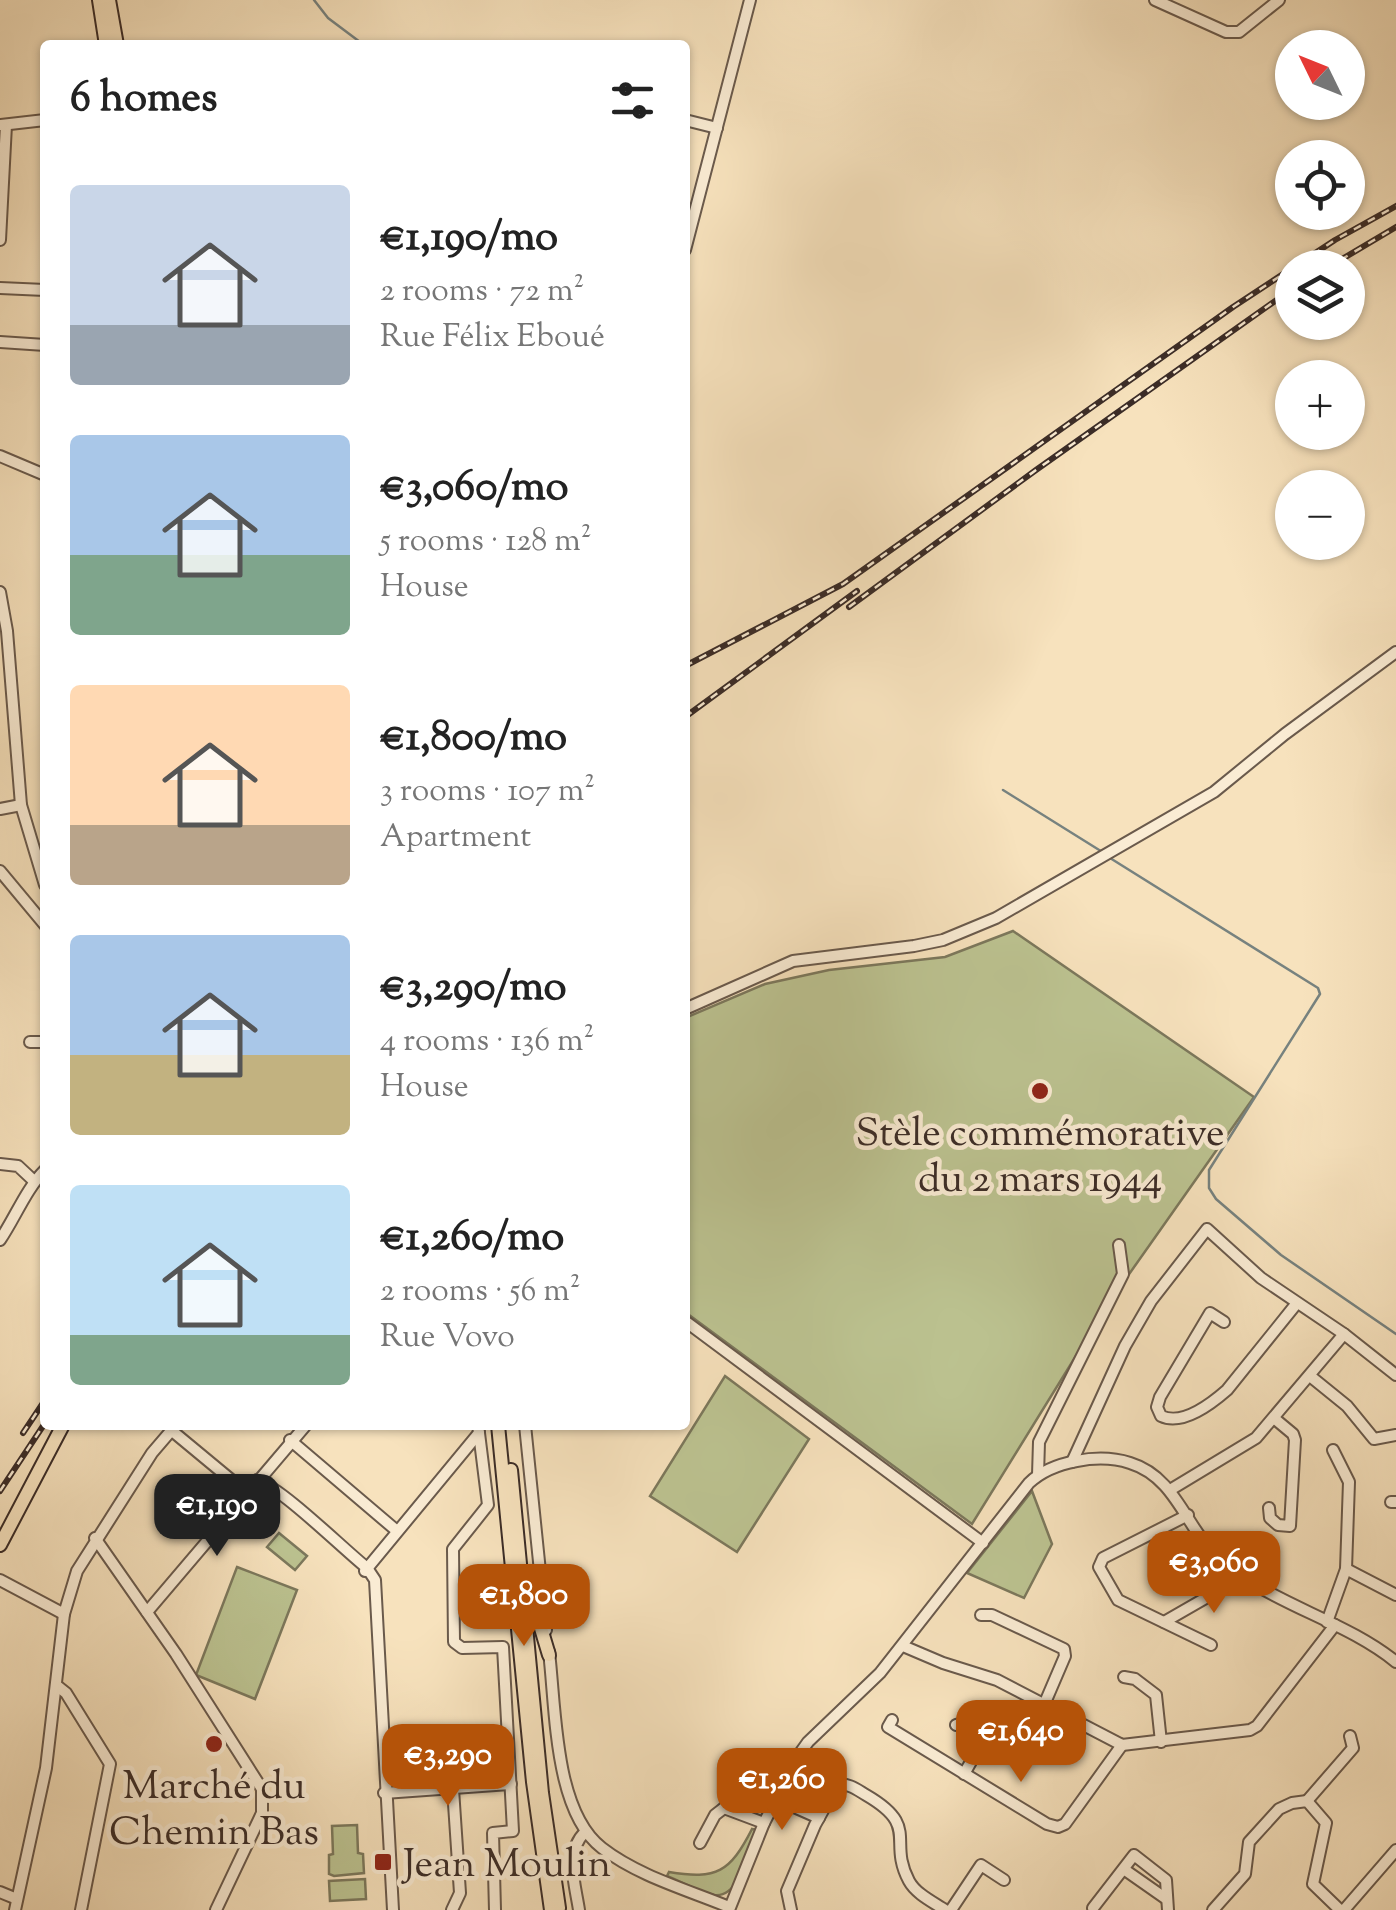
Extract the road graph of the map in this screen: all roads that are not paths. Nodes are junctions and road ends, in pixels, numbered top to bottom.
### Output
1 (99, 0) edge
2 (109, 0) edge
3 (750, 0) edge
4 (1155, 0) edge
5 (1280, 0) edge
6 (105, 40) edge
7 (116, 40) edge
8 (40, 121) edge
9 (690, 121) edge
10 (3, 125) edge
11 (717, 128) junction
12 (690, 231) edge
13 (0, 240) edge
14 (0, 288) edge
15 (40, 290) edge
16 (0, 342) edge
17 (40, 345) edge
18 (0, 456) edge
19 (40, 473) edge
20 (0, 592) edge
21 (1396, 652) edge
22 (21, 805) junction
23 (0, 809) edge
24 (40, 858) edge
25 (0, 872) edge
26 (40, 918) edge
27 (690, 1007) edge
28 (30, 1042) dead end
29 (40, 1042) edge
30 (0, 1164) edge
31 (40, 1175) edge
32 (34, 1181) junction
33 (0, 1240) edge
34 (1120, 1245) dead end
35 (1297, 1302) junction
36 (1224, 1322) dead end
37 (690, 1325) edge
38 (1344, 1334) junction
39 (1396, 1375) edge
40 (1310, 1376) junction
41 (1275, 1419) junction
42 (61, 1430) edge
43 (172, 1430) edge
44 (175, 1430) edge
45 (301, 1430) edge
46 (477, 1430) edge
47 (478, 1430) edge
48 (498, 1430) edge
49 (507, 1430) edge
50 (526, 1430) edge
51 (1396, 1435) edge
52 (291, 1441) junction
53 (1333, 1450) dead end
54 (1072, 1462) junction
55 (1038, 1475) junction
56 (257, 1480) junction
57 (1170, 1490) junction
58 (247, 1492) junction
59 (1269, 1508) dead end
60 (1188, 1515) junction
61 (397, 1532) junction
62 (95, 1538) junction
63 (982, 1543) junction
64 (0, 1545) edge
65 (520, 1556) junction
66 (1346, 1569) junction
67 (366, 1570) junction
68 (1244, 1576) junction
69 (0, 1580) edge
70 (1396, 1595) edge
71 (147, 1612) junction
72 (64, 1614) junction
73 (980, 1615) dead end
74 (1164, 1622) junction
75 (1331, 1624) junction
76 (1211, 1645) dead end
77 (903, 1646) junction
78 (549, 1655) junction
79 (1396, 1662) edge
80 (1124, 1678) dead end
81 (56, 1685) junction
82 (1044, 1705) junction
83 (892, 1720) dead end
84 (1073, 1721) junction
85 (956, 1724) dead end
86 (1350, 1736) dead end
87 (1161, 1742) junction
88 (1122, 1746) junction
89 (1042, 1754) dead end
90 (787, 1774) junction
91 (964, 1774) junction
92 (511, 1784) junction
93 (453, 1788) junction
94 (385, 1792) junction
95 (828, 1797) junction
96 (776, 1798) junction
97 (1307, 1801) junction
98 (724, 1808) junction
99 (817, 1822) junction
100 (764, 1824) junction
101 (586, 1832) junction
102 (700, 1842) dead end
103 (1396, 1850) edge
104 (1124, 1870) junction
105 (1004, 1880) dead end
106 (0, 1892) edge
107 (16, 1904) edge
108 (1167, 1904) edge
109 (1093, 1908) edge
110 (729, 1909) edge
111 (81, 1910) edge
112 (216, 1910) edge
113 (393, 1910) edge
114 (452, 1910) edge
115 (495, 1910) edge
116 (551, 1910) edge
117 (560, 1910) edge
118 (579, 1910) edge
119 (792, 1910) edge
120 (948, 1910) edge
121 (1213, 1910) edge
122 (1342, 1910) edge

1 - 6 main road
2 - 7 main road
3 - 11 street
4 - 5 street
8 - 10 street
9 - 11 street
10 - 13 street
11 - 12 street
14 - 15 street
16 - 17 street
18 - 19 street
20 - 22 street
21 - 27 street
22 - 23 street
22 - 24 street
25 - 26 street
28 - 29 street
30 - 32 street
31 - 32 street
32 - 33 street
34 - 55 street
35 - 36 street
35 - 38 street
35 - 54 street
37 - 63 street
38 - 39 street
38 - 40 street
40 - 41 street
40 - 51 street
41 - 57 street
41 - 59 street
42 - 64 main road
43 - 62 street
44 - 58 street
45 - 52 street
46 - 61 street
47 - 92 street
48 - 116 main road
49 - 65 main road
50 - 78 street
52 - 56 street
52 - 61 street
53 - 66 street
54 - 55 street
54 - 57 street
55 - 63 street
56 - 58 street
56 - 67 street
57 - 60 street
58 - 71 street
60 - 68 street
60 - 74 street
61 - 67 street
62 - 71 street
62 - 72 street
63 - 77 street
65 - 78 main road
65 - 117 main road
66 - 70 street
66 - 75 street
67 - 94 street
68 - 74 street
68 - 75 street
69 - 72 street
71 - 112 street
72 - 81 street
73 - 82 street
74 - 76 street
75 - 79 street
75 - 87 street
77 - 82 street
77 - 90 street
78 - 101 street
80 - 87 street
81 - 107 street
81 - 111 street
82 - 84 street
83 - 91 street
84 - 88 street
84 - 89 street
85 - 91 street
86 - 97 street
87 - 88 street
88 - 91 street
90 - 95 street
90 - 96 street
90 - 98 street
92 - 93 street
92 - 115 street
93 - 94 street
93 - 114 street
94 - 113 street
95 - 99 street
95 - 120 street
96 - 99 street
96 - 100 street
97 - 121 street
97 - 122 street
98 - 100 street
98 - 102 street
99 - 119 street
100 - 110 street
101 - 110 street
101 - 118 street
103 - 122 street
104 - 108 street
104 - 108 street
104 - 109 street
105 - 120 street
106 - 107 street

